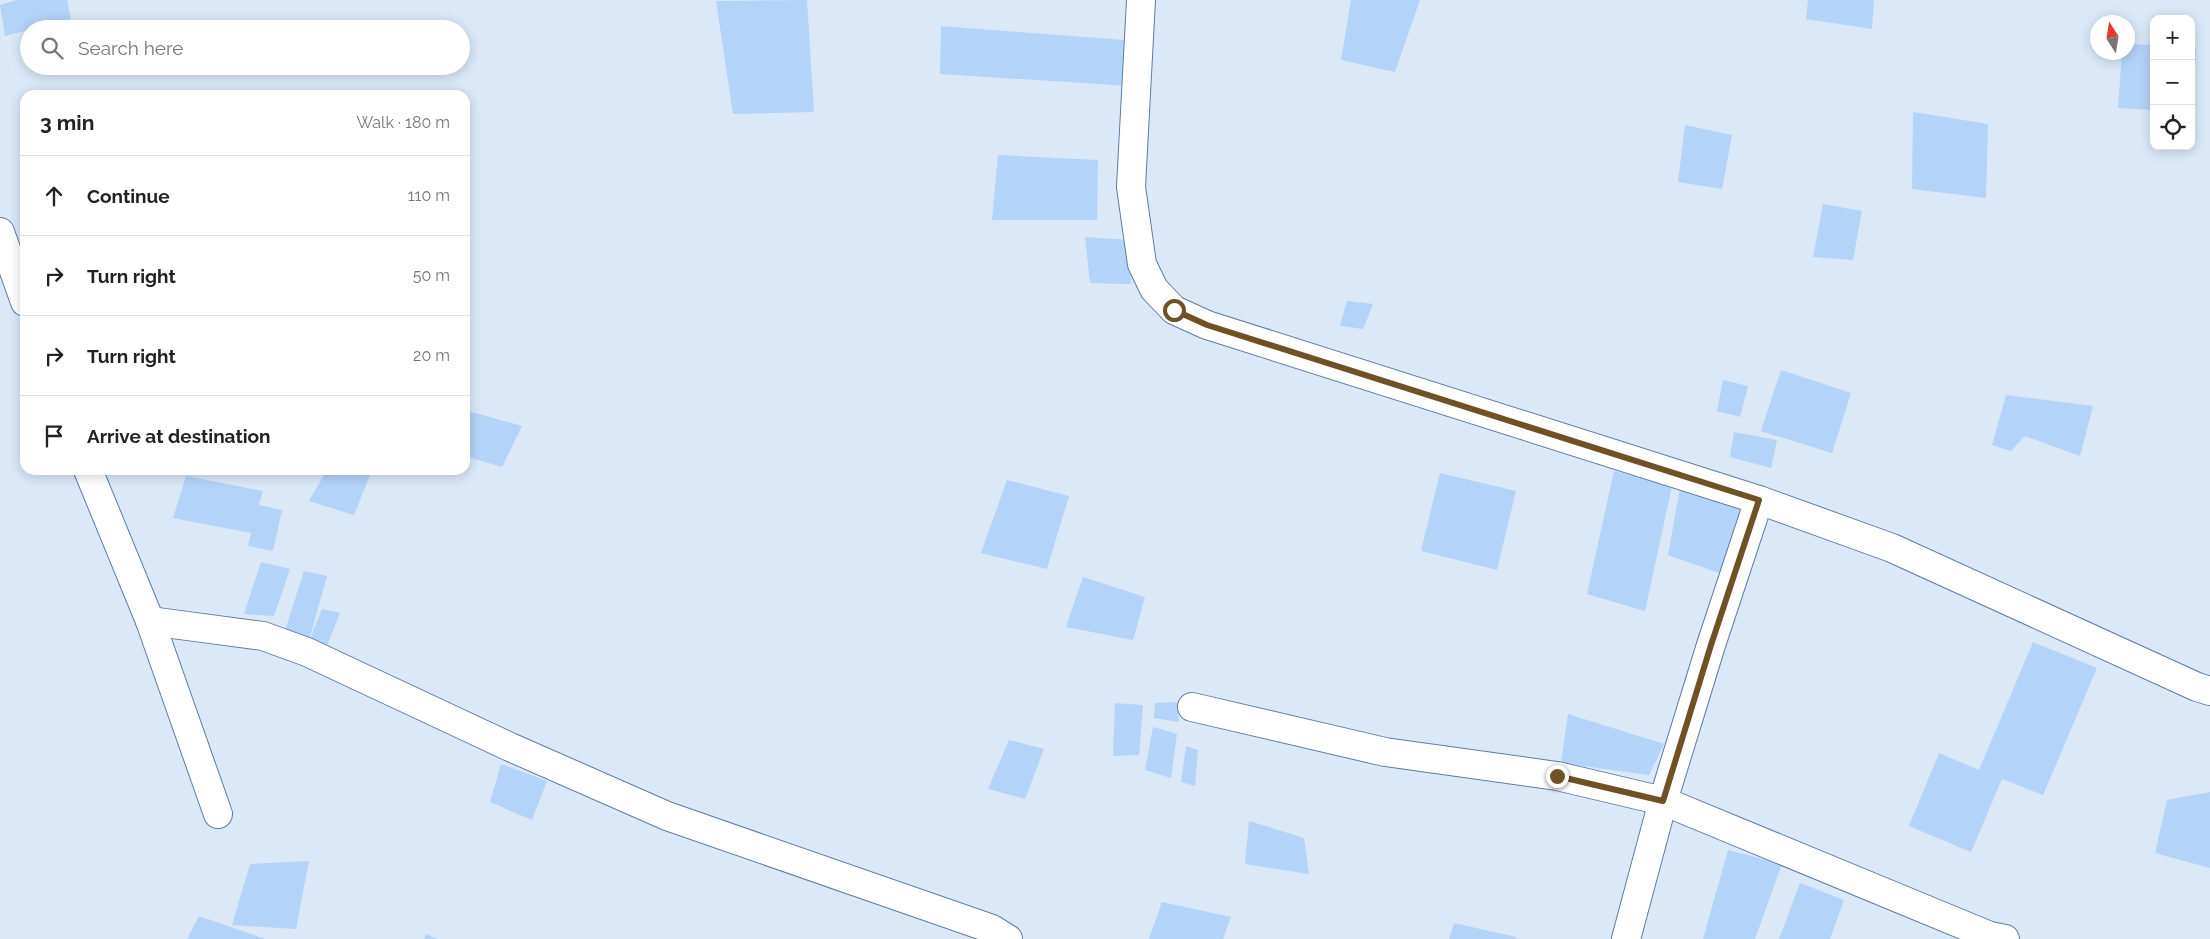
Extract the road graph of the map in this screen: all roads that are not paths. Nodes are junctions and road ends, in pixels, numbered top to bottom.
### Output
1 (1141, 0) edge
2 (0, 232) edge
3 (20, 288) edge
4 (90, 475) edge
5 (1759, 500) junction
6 (150, 620) junction
7 (2210, 691) edge
8 (1192, 707) dead end
9 (1663, 801) junction
10 (218, 814) dead end
11 (1008, 939) edge
12 (1626, 939) edge
13 (2005, 939) edge

1 - 5 street
2 - 3 street
4 - 6 street
5 - 7 street
5 - 9 street
6 - 10 street
6 - 11 street
8 - 9 street
9 - 12 street
9 - 13 street

